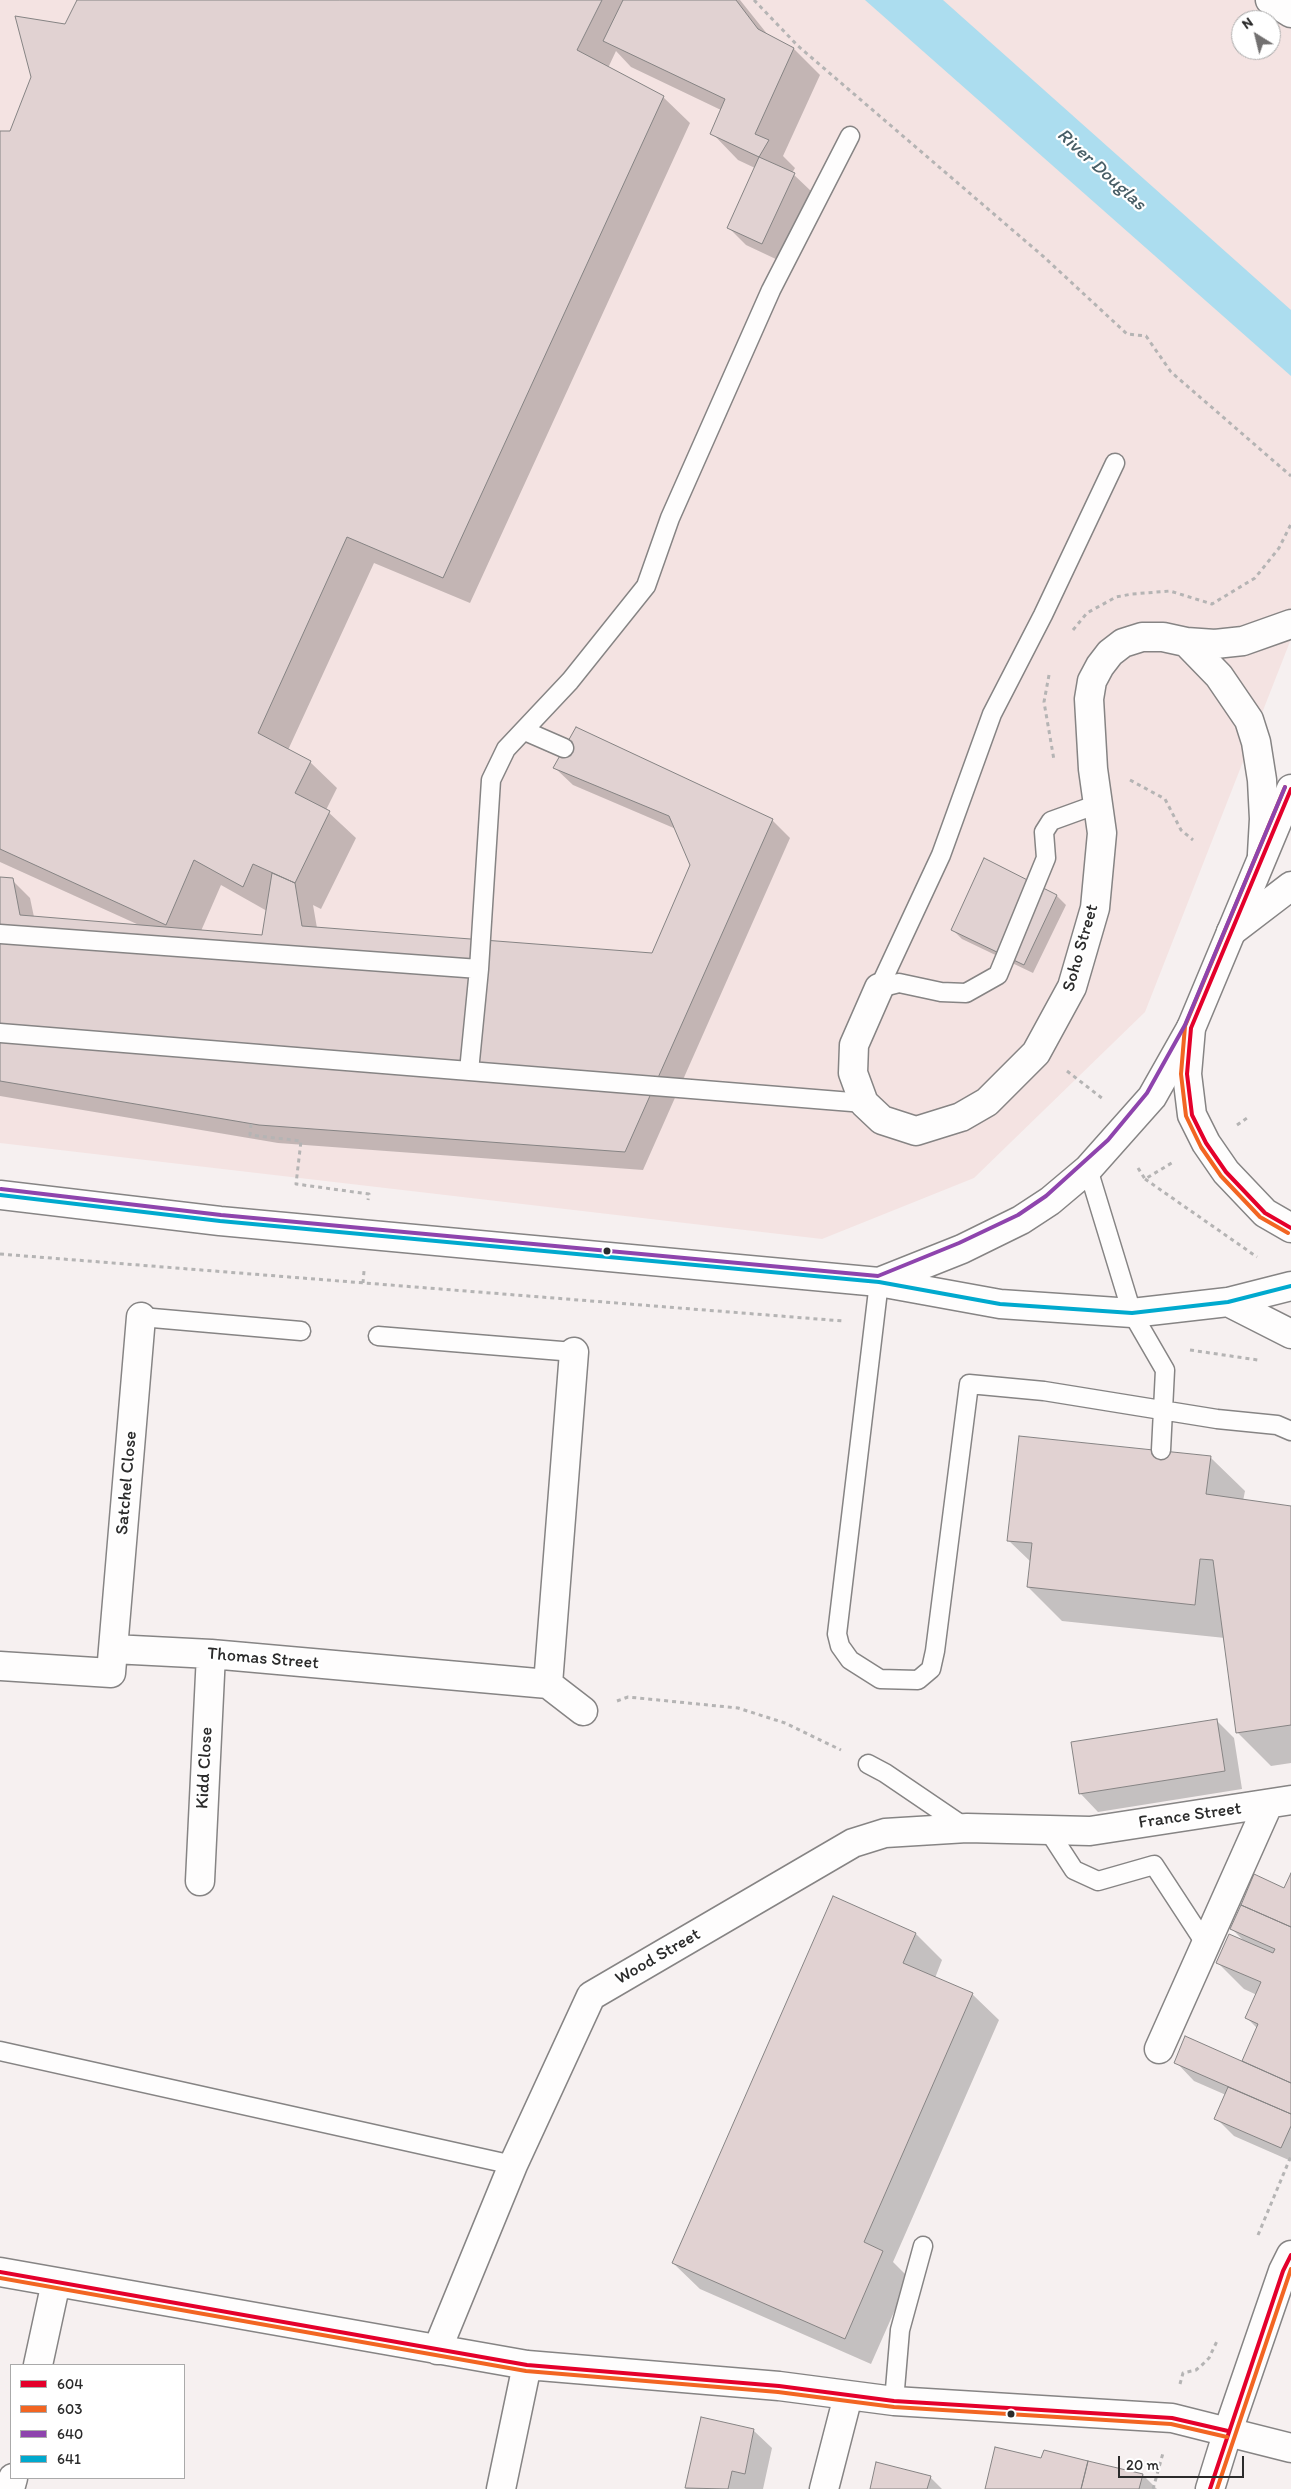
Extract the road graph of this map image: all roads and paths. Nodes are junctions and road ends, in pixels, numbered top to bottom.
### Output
1 (754, 0) edge
2 (1270, 0) edge
3 (1291, 13) edge
4 (850, 136) dead end
5 (1115, 463) dead end
6 (1291, 476) edge
7 (1291, 624) edge
8 (1186, 642) junction
9 (525, 731) junction
10 (564, 748) dead end
11 (1128, 778) dead end
12 (1291, 789) edge
13 (1098, 804) junction
14 (1193, 840) dead end
15 (1261, 863) junction
16 (1291, 886) edge
17 (1231, 932) junction
18 (0, 934) edge
19 (479, 969) junction
20 (879, 988) junction
21 (1191, 1028) junction
22 (0, 1033) edge
23 (1036, 1053) junction
24 (469, 1071) junction
25 (1102, 1099) dead end
26 (864, 1103) junction
27 (1247, 1118) dead end
28 (251, 1124) dead end
29 (1206, 1143) junction
30 (1113, 1144) junction
31 (1088, 1170) junction
32 (1145, 1179) junction
33 (369, 1194) dead end
34 (0, 1195) edge
35 (1291, 1228) edge
36 (0, 1254) edge
37 (1263, 1261) dead end
38 (879, 1282) junction
39 (1291, 1286) edge
40 (1228, 1302) junction
41 (1132, 1314) junction
42 (141, 1317) joint
43 (806, 1318) dead end
44 (301, 1330) dead end
45 (1291, 1334) edge
46 (378, 1336) dead end
47 (574, 1352) joint
48 (1163, 1410) junction
49 (1291, 1431) edge
50 (1161, 1450) dead end
51 (113, 1649) junction
52 (211, 1654) junction
53 (0, 1666) edge
54 (548, 1684) junction
55 (583, 1711) joint
56 (868, 1764) joint
57 (1279, 1802) edge
58 (967, 1828) junction
59 (1048, 1830) junction
60 (1090, 1831) joint
61 (200, 1881) dead end
62 (1205, 1943) junction
63 (1159, 2049) dead end
64 (0, 2051) edge
65 (513, 2165) junction
66 (923, 2246) dead end
67 (1291, 2255) edge
68 (0, 2272) edge
69 (56, 2282) junction
70 (437, 2350) junction
71 (38, 2364) edge
72 (526, 2365) junction
73 (848, 2396) junction
74 (894, 2401) junction
75 (1228, 2431) junction
76 (1291, 2448) edge
77 (501, 2489) edge
78 (824, 2489) edge
79 (1210, 2489) edge

1 - 6 path
2 - 3 main road
4 - 9 lane
5 - 20 lane
7 - 8 main road, Soho Street
8 - 13 main road, Soho Street
8 - 15 main road
9 - 10 lane
9 - 19 lane
11 - 14 path
12 - 15 main road
13 - 20 lane
13 - 23 main road, Soho Street
15 - 17 main road
16 - 17 main road
17 - 21 main road
18 - 19 lane
19 - 24 lane
20 - 26 main road, Soho Street
21 - 29 main road
21 - 30 main road
22 - 24 lane
23 - 25 path
23 - 26 main road, Soho Street
24 - 26 lane
27 - 29 path
28 - 33 path
29 - 32 path
29 - 35 main road
30 - 31 main road
30 - 32 path
31 - 38 main road
31 - 41 lane
32 - 37 path
34 - 38 main road
36 - 43 path
38 - 41 main road
38 - 48 lane
39 - 40 main road
40 - 41 main road
40 - 45 main road
41 - 48 lane
42 - 44 lane
42 - 51 main road, Satchel Close
46 - 47 lane
47 - 54 main road
48 - 49 lane
48 - 50 lane
51 - 52 main road, Thomas Street
51 - 53 main road
52 - 54 main road, Thomas Street
52 - 61 main road, Kidd Close
54 - 55 main road
55 - 56 path
56 - 58 lane
57 - 60 main road, France Street
57 - 62 main road
58 - 59 main road, Wood Street
58 - 65 main road, Wood Street
59 - 60 main road, Wood Street
59 - 62 lane
62 - 63 main road
64 - 65 lane
65 - 70 main road, Wood Street
66 - 74 lane
67 - 75 main road
68 - 69 main road
69 - 70 main road
69 - 71 main road
70 - 72 main road
72 - 73 main road
72 - 77 main road
73 - 74 main road
73 - 78 main road
74 - 75 main road
75 - 76 main road
75 - 79 main road

